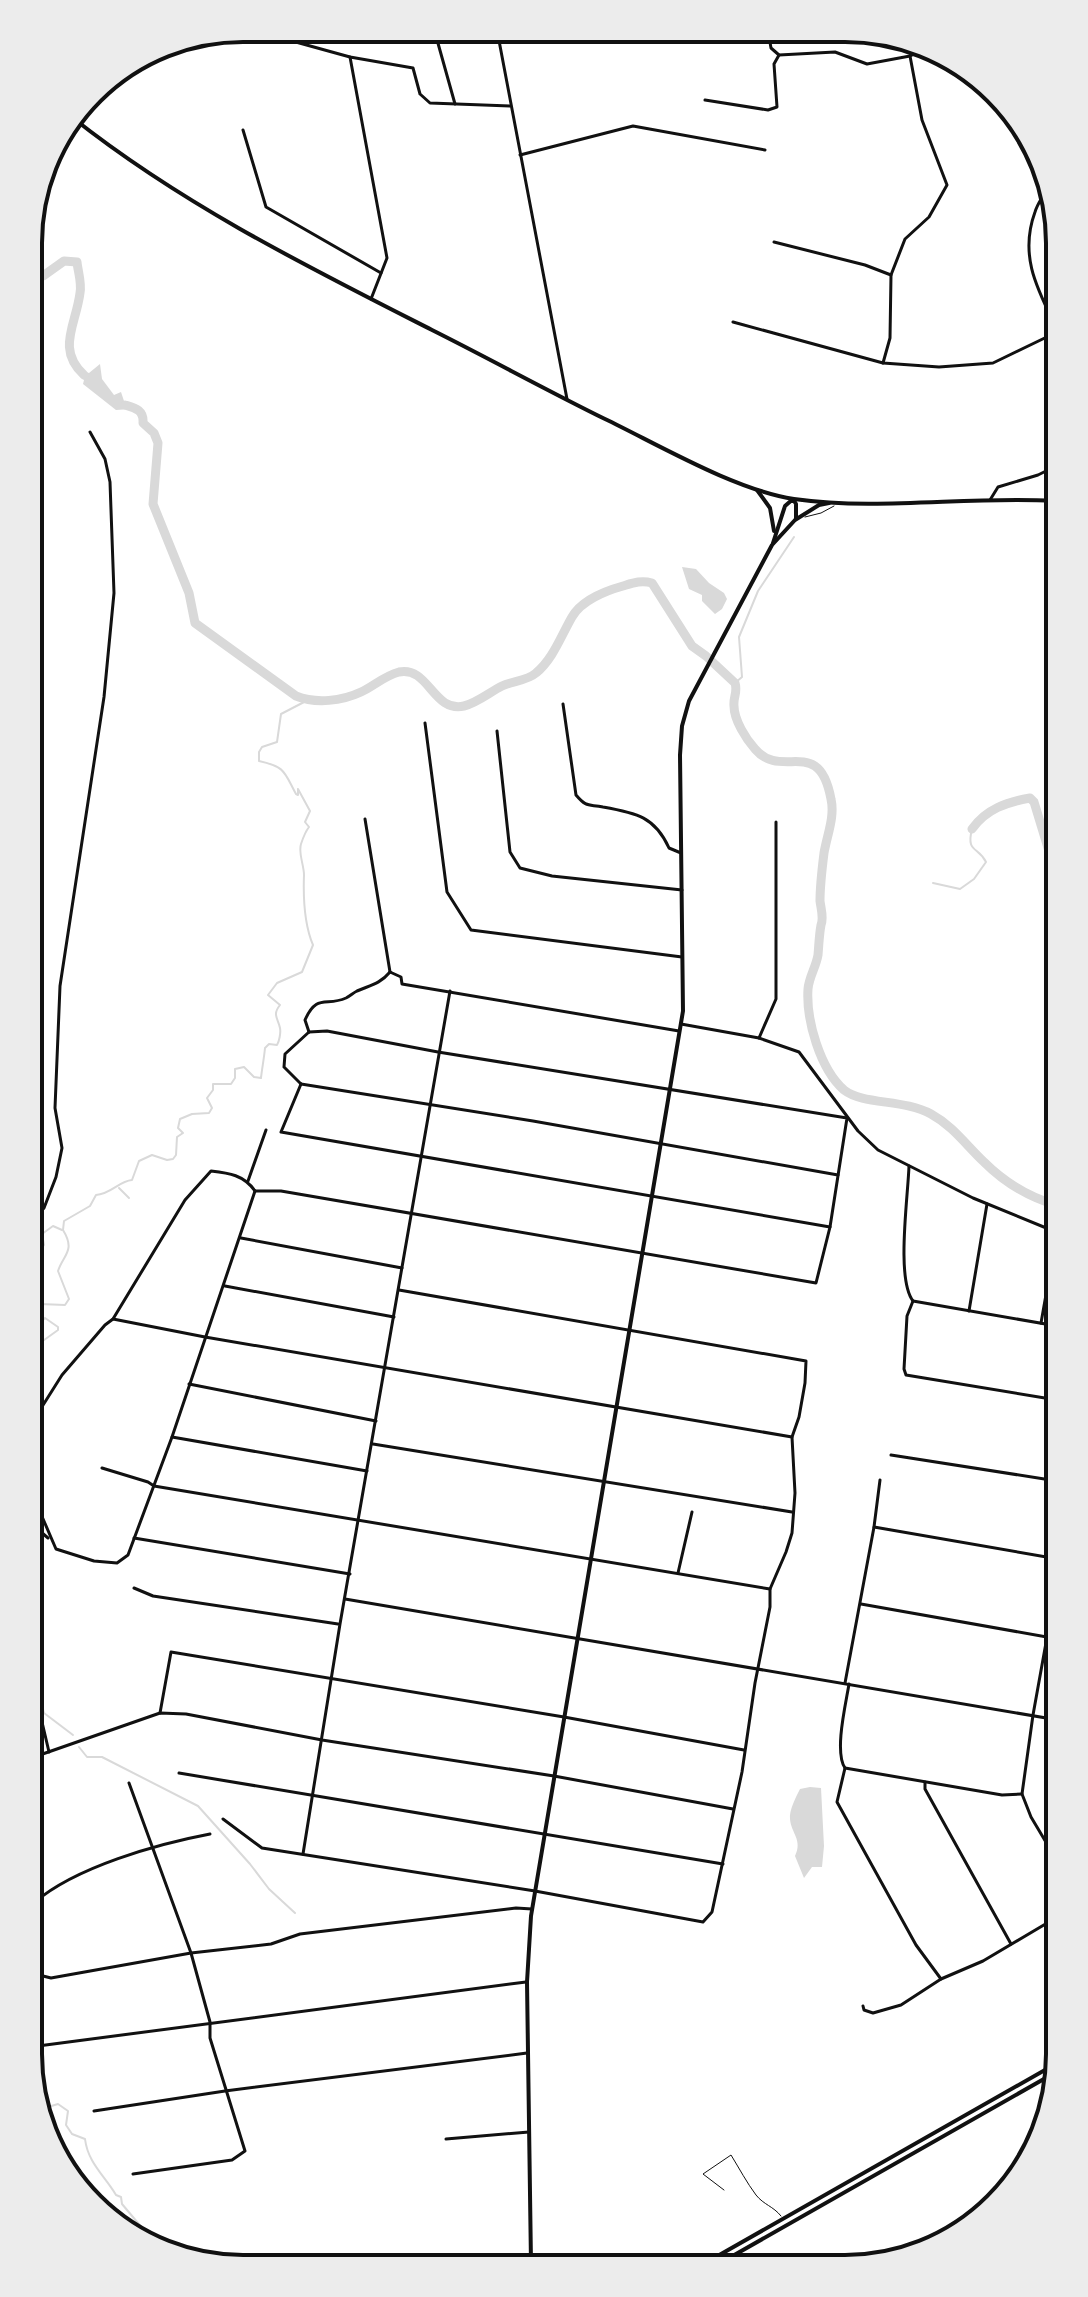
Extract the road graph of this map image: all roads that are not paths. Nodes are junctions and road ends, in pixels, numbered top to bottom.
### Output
1 (296, 42) edge
2 (438, 42) edge
3 (499, 42) edge
4 (770, 42) edge
5 (913, 54) edge
6 (779, 55) junction
7 (910, 56) junction
8 (350, 57) junction
9 (705, 100) dead end
10 (455, 104) junction
11 (511, 106) junction
12 (81, 124) edge
13 (243, 130) dead end
14 (765, 150) dead end
15 (520, 155) junction
16 (1041, 201) edge
17 (774, 242) dead end
18 (381, 273) junction
19 (891, 275) junction
20 (371, 299) junction
21 (1046, 307) edge
22 (733, 322) dead end
23 (1046, 337) edge
24 (883, 363) junction
25 (568, 401) junction
26 (90, 432) dead end
27 (1046, 471) edge
28 (757, 490) junction
29 (793, 499) junction
30 (990, 500) junction
31 (842, 501) junction
32 (1046, 501) edge
33 (797, 519) junction
34 (774, 534) junction
35 (772, 545) junction
36 (563, 704) dead end
37 (425, 723) dead end
38 (497, 731) dead end
39 (365, 819) dead end
40 (776, 822) dead end
41 (681, 853) junction
42 (682, 890) junction
43 (684, 957) junction
44 (390, 972) junction
45 (450, 991) junction
46 (681, 1024) junction
47 (680, 1031) junction
48 (309, 1032) junction
49 (759, 1038) junction
50 (438, 1052) junction
51 (301, 1084) junction
52 (670, 1090) junction
53 (429, 1105) junction
54 (847, 1118) junction
55 (266, 1130) dead end
56 (661, 1143) junction
57 (420, 1158) junction
58 (909, 1166) junction
59 (838, 1175) junction
60 (248, 1181) junction
61 (255, 1191) junction
62 (652, 1198) junction
63 (987, 1204) junction
64 (42, 1210) edge
65 (411, 1214) junction
66 (830, 1227) junction
67 (1046, 1228) edge
68 (241, 1237) junction
69 (643, 1252) junction
70 (402, 1268) junction
71 (224, 1286) junction
72 (399, 1290) junction
73 (1046, 1295) edge
74 (913, 1301) junction
75 (969, 1311) junction
76 (394, 1317) junction
77 (113, 1319) junction
78 (1041, 1323) junction
79 (1046, 1324) edge
80 (629, 1329) junction
81 (205, 1337) junction
82 (386, 1366) junction
83 (189, 1384) junction
84 (1046, 1398) edge
85 (42, 1407) edge
86 (616, 1408) junction
87 (376, 1421) junction
88 (172, 1437) junction
89 (792, 1437) junction
90 (373, 1444) junction
91 (891, 1455) dead end
92 (102, 1468) dead end
93 (367, 1471) junction
94 (1046, 1479) edge
95 (880, 1480) dead end
96 (604, 1482) junction
97 (154, 1486) junction
98 (692, 1512) dead end
99 (792, 1512) junction
100 (42, 1518) edge
101 (358, 1519) junction
102 (874, 1527) junction
103 (42, 1533) edge
104 (134, 1538) junction
105 (51, 1540) junction
106 (1046, 1557) edge
107 (591, 1558) junction
108 (678, 1573) junction
109 (350, 1574) junction
110 (134, 1588) dead end
111 (770, 1589) junction
112 (345, 1599) junction
113 (861, 1604) junction
114 (340, 1624) junction
115 (1046, 1636) edge
116 (578, 1638) junction
117 (1046, 1642) edge
118 (759, 1670) junction
119 (331, 1679) junction
120 (847, 1683) junction
121 (160, 1713) junction
122 (1033, 1715) junction
123 (564, 1717) junction
124 (1046, 1718) edge
125 (42, 1722) edge
126 (322, 1740) junction
127 (744, 1750) junction
128 (49, 1752) junction
129 (42, 1754) edge
130 (845, 1768) junction
131 (179, 1773) dead end
132 (554, 1776) junction
133 (925, 1782) junction
134 (129, 1783) dead end
135 (1022, 1794) junction
136 (312, 1797) junction
137 (733, 1809) junction
138 (223, 1819) dead end
139 (210, 1834) dead end
140 (544, 1834) junction
141 (1046, 1842) edge
142 (154, 1849) junction
143 (303, 1854) junction
144 (723, 1864) junction
145 (535, 1891) junction
146 (42, 1896) edge
147 (532, 1909) junction
148 (1046, 1924) edge
149 (1011, 1944) junction
150 (191, 1953) junction
151 (42, 1976) edge
152 (941, 1979) junction
153 (527, 1982) junction
154 (863, 2006) dead end
155 (210, 2022) junction
156 (42, 2045) edge
157 (528, 2053) junction
158 (1045, 2070) edge
159 (1043, 2083) edge
160 (225, 2091) junction
161 (94, 2111) dead end
162 (529, 2132) junction
163 (446, 2139) dead end
164 (133, 2174) dead end
165 (724, 2190) dead end
166 (784, 2220) junction
167 (531, 2255) edge
168 (720, 2255) edge
169 (735, 2255) edge

1 - 8 street
2 - 10 street
3 - 11 street
4 - 6 street
5 - 7 street
6 - 7 street
6 - 9 street
7 - 19 street
8 - 10 street
8 - 18 street
10 - 11 street
11 - 15 street
12 - 20 main road
13 - 18 street
14 - 15 street
15 - 25 street
16 - 21 street
17 - 19 street
18 - 20 street
19 - 24 street
20 - 25 main road
22 - 24 street
23 - 24 street
25 - 28 main road
26 - 64 street
27 - 30 street
28 - 29 main road
28 - 34 main road
29 - 31 main road
29 - 33 main road
29 - 34 main road
30 - 31 main road
30 - 32 main road
31 - 33 main road
33 - 35 main road
34 - 35 main road
35 - 41 main road
36 - 41 street
37 - 43 street
38 - 42 street
39 - 44 street
40 - 49 street
41 - 42 main road
42 - 43 main road
43 - 46 main road
44 - 45 street
44 - 48 street
45 - 47 street
45 - 50 street
46 - 47 main road
46 - 49 street
47 - 52 main road
48 - 50 street
48 - 51 street
49 - 54 street
50 - 52 street
50 - 53 street
51 - 53 street
51 - 57 street
52 - 54 street
52 - 56 main road
53 - 56 street
53 - 57 street
54 - 58 street
54 - 59 street
55 - 60 street
56 - 59 street
56 - 62 main road
57 - 62 street
57 - 65 street
58 - 63 street
58 - 74 street
59 - 66 street
60 - 61 street
60 - 77 street
61 - 65 street
61 - 68 street
62 - 66 street
62 - 69 main road
63 - 67 street
63 - 75 street
65 - 69 street
65 - 70 street
66 - 69 street
68 - 70 street
68 - 71 street
69 - 80 main road
70 - 72 street
71 - 76 street
71 - 81 street
72 - 76 street
72 - 80 street
73 - 78 street
74 - 75 street
74 - 84 street
75 - 78 street
76 - 82 street
77 - 81 street
77 - 85 street
78 - 79 street
80 - 86 main road
80 - 89 street
81 - 82 street
81 - 83 street
82 - 86 street
82 - 87 street
83 - 87 street
83 - 88 street
86 - 89 street
86 - 96 main road
87 - 90 street
88 - 93 street
88 - 97 street
89 - 99 street
90 - 93 street
90 - 96 street
91 - 94 street
92 - 97 street
93 - 101 street
95 - 102 street
96 - 99 street
96 - 107 main road
97 - 101 street
97 - 104 street
98 - 108 street
99 - 111 street
100 - 105 street
101 - 107 street
101 - 109 street
102 - 106 street
102 - 113 street
103 - 105 street
104 - 105 street
104 - 109 street
107 - 108 street
107 - 116 main road
108 - 111 street
109 - 112 street
110 - 114 street
111 - 118 street
112 - 114 street
112 - 116 street
113 - 115 street
113 - 120 street
114 - 119 street
116 - 118 street
116 - 123 main road
117 - 122 street
118 - 120 street
118 - 127 street
119 - 121 street
119 - 123 street
119 - 126 street
120 - 122 street
120 - 130 street
121 - 126 street
121 - 128 street
122 - 124 street
122 - 135 street
123 - 127 street
123 - 132 main road
125 - 128 street
126 - 132 street
126 - 136 street
127 - 137 street
128 - 129 street
130 - 133 street
130 - 152 street
131 - 136 street
132 - 137 street
132 - 140 main road
133 - 135 street
133 - 149 street
134 - 142 street
135 - 141 street
136 - 140 street
136 - 143 street
137 - 144 street
138 - 143 street
139 - 142 street
140 - 144 street
140 - 145 main road
142 - 146 street
142 - 150 street
143 - 145 street
144 - 145 street
145 - 147 main road
147 - 150 street
147 - 153 main road
148 - 149 street
149 - 152 street
150 - 151 street
150 - 155 street
152 - 154 street
153 - 155 street
153 - 157 main road
155 - 156 street
155 - 160 street
157 - 160 street
157 - 162 main road
158 - 166 main road
159 - 169 main road
160 - 161 street
160 - 164 street
162 - 163 street
162 - 167 main road
165 - 166 lane
166 - 168 main road

